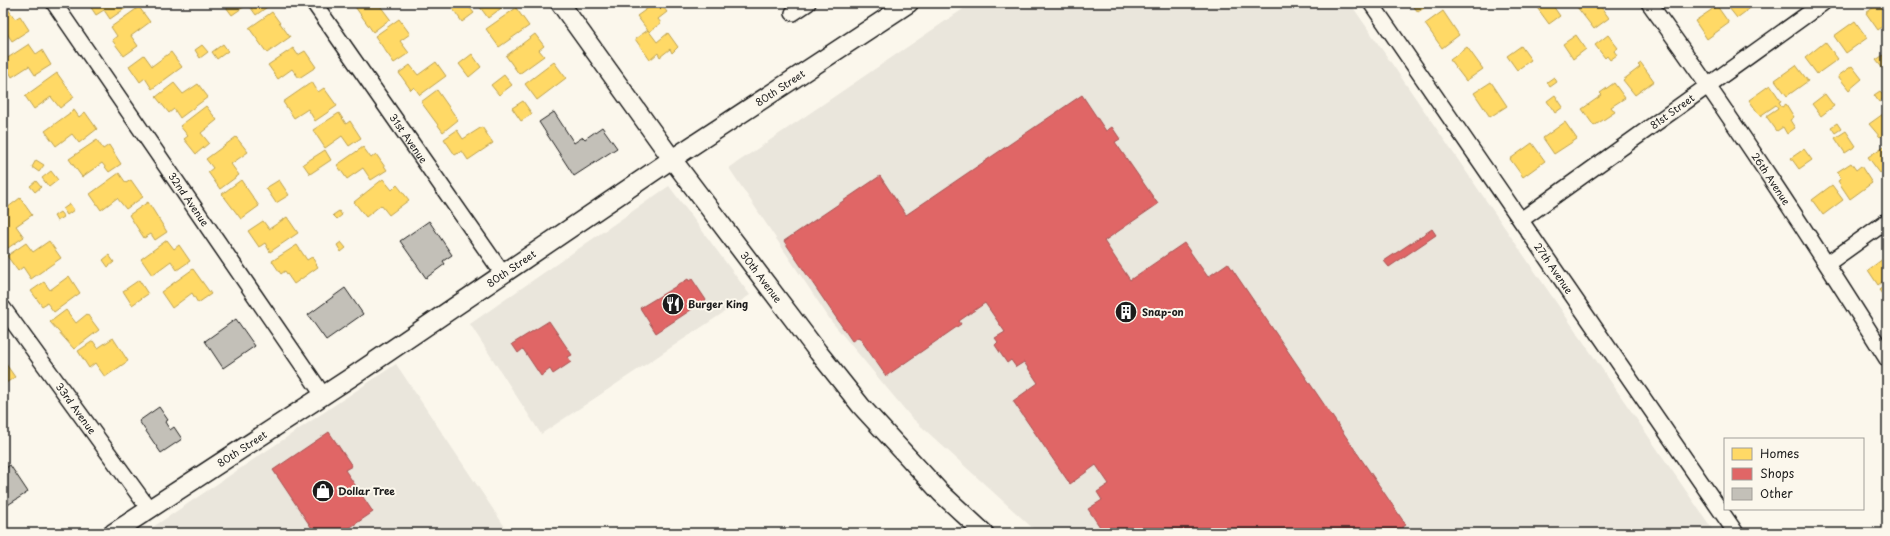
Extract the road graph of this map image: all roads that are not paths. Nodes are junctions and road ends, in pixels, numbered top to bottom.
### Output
1 (54, 3) edge
2 (314, 3) edge
3 (560, 3) edge
4 (808, 3) edge
5 (909, 3) edge
6 (1371, 3) edge
7 (1649, 3) edge
8 (1823, 3) edge
9 (793, 14) dead end
10 (1708, 85) junction
11 (672, 159) junction
12 (1521, 220) junction
13 (1887, 220) edge
14 (1827, 264) junction
15 (503, 274) junction
16 (3, 308) edge
17 (1887, 359) edge
18 (323, 395) junction
19 (148, 509) junction
20 (113, 533) edge
21 (984, 533) edge
22 (1736, 533) edge

1 - 18 street, 32nd Avenue
2 - 15 street, 31st Avenue
3 - 11 street, 30th Avenue
4 - 9 street
5 - 11 street, 80th Street
6 - 12 street, 27th Avenue
7 - 10 street, 26th Avenue
8 - 10 street, 81st Street
10 - 12 street, 81st Street
10 - 14 street, 26th Avenue
11 - 15 street, 80th Street
11 - 21 street, 30th Avenue
12 - 22 street, 27th Avenue
13 - 14 street
14 - 17 street, 26th Avenue
15 - 18 street, 80th Street
16 - 19 street, 33rd Avenue
18 - 19 street, 80th Street
19 - 20 street, 80th Street

